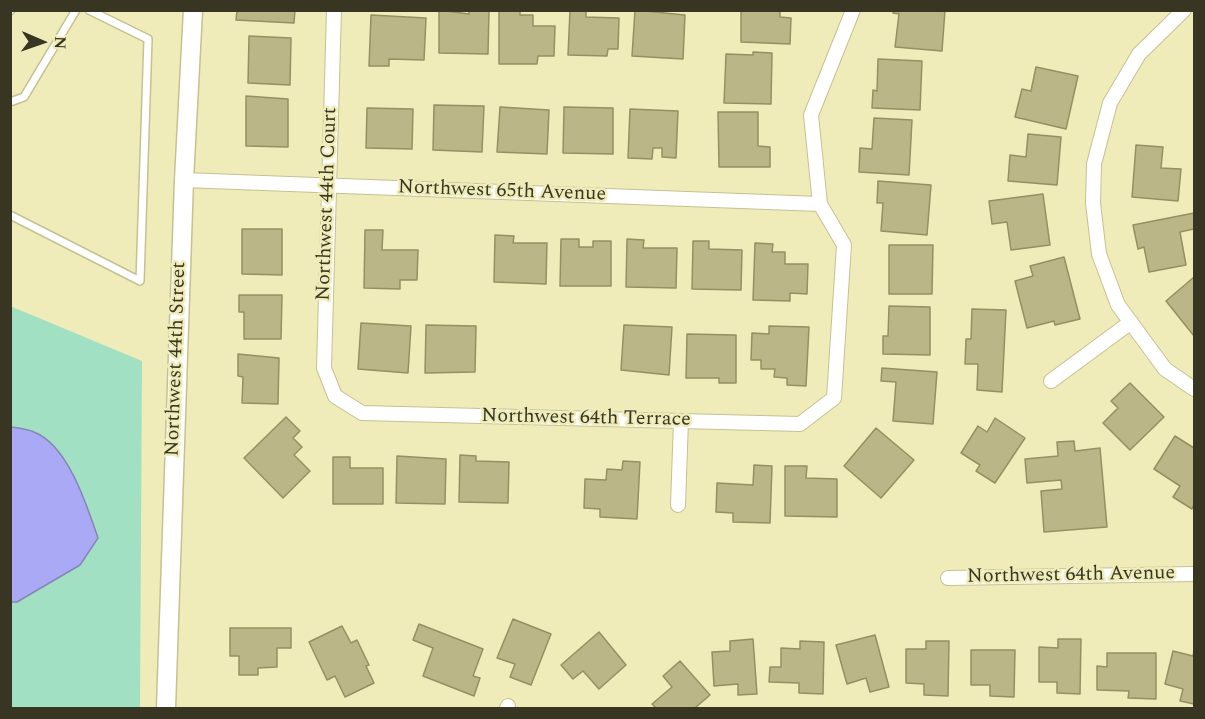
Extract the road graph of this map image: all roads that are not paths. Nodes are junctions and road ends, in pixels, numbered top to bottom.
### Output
1 (76, 10) edge
2 (89, 10) edge
3 (193, 10) edge
4 (334, 10) edge
5 (853, 10) edge
6 (1184, 10) edge
7 (10, 102) edge
8 (183, 180) junction
9 (329, 186) junction
10 (820, 204) junction
11 (10, 215) edge
12 (1131, 322) junction
13 (1051, 381) dead end
14 (1194, 389) edge
15 (334, 396) joint
16 (681, 421) junction
17 (678, 505) dead end
18 (1194, 574) edge
19 (948, 578) dead end
20 (166, 708) edge

1 - 7 lane
2 - 11 lane
3 - 8 street, Northwest 44th Street
4 - 9 street, Northwest 44th Court
5 - 10 street
6 - 12 street
8 - 9 street, Northwest 65th Avenue
8 - 20 street, Northwest 44th Street
9 - 10 street, Northwest 65th Avenue
9 - 15 street, Northwest 44th Court
10 - 16 street, Northwest 64th Terrace
12 - 13 street
12 - 14 street
15 - 16 street, Northwest 64th Terrace
16 - 17 street
18 - 19 street, Northwest 64th Avenue

